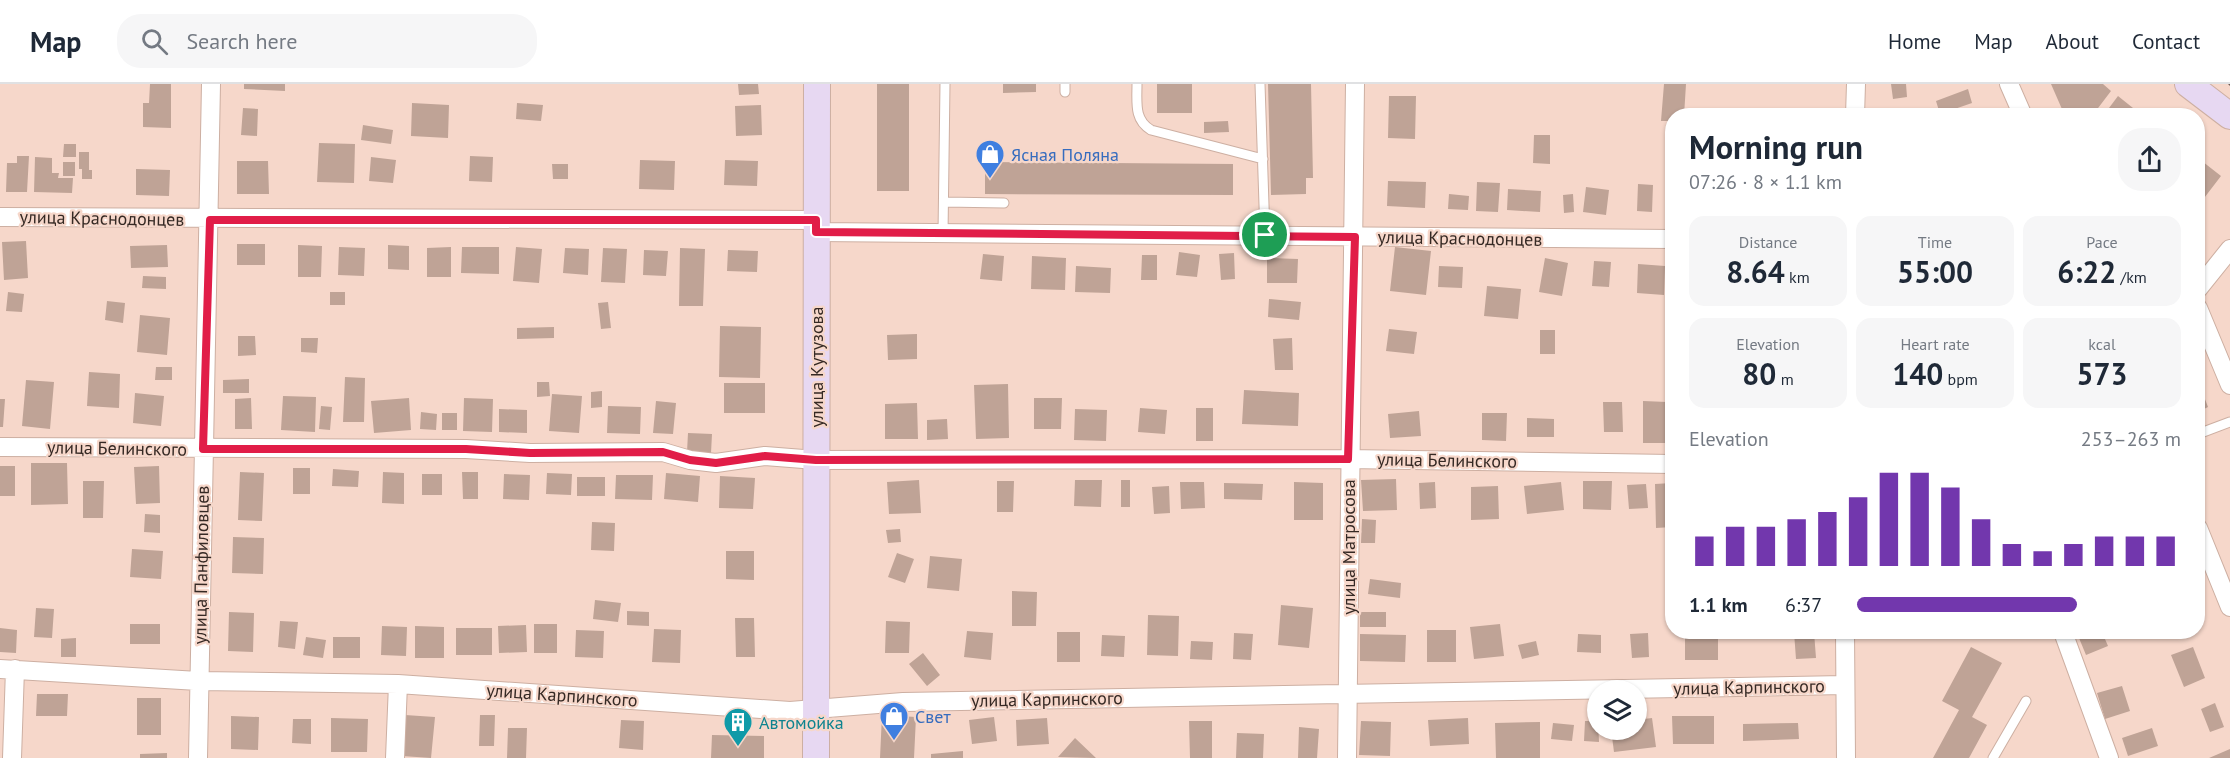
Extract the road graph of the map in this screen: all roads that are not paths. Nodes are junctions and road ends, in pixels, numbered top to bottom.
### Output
1 (211, 84) edge
2 (816, 84) edge
3 (945, 84) edge
4 (1137, 84) edge
5 (1260, 84) edge
6 (1354, 84) edge
7 (1856, 84) edge
8 (2008, 84) edge
9 (2188, 84) edge
10 (1855, 108) edge
11 (2019, 108) edge
12 (2230, 116) edge
13 (1263, 159) junction
14 (945, 202) junction
15 (1004, 203) dead end
16 (0, 217) edge
17 (210, 220) junction
18 (816, 226) junction
19 (943, 234) junction
20 (1265, 235) junction
21 (1355, 237) junction
22 (1665, 239) edge
23 (2230, 249) edge
24 (2205, 280) edge
25 (2205, 325) edge
26 (2230, 385) edge
27 (2230, 422) edge
28 (2205, 431) edge
29 (0, 447) edge
30 (203, 449) junction
31 (1348, 459) junction
32 (816, 460) junction
33 (1665, 464) edge
34 (2205, 546) edge
35 (2230, 608) edge
36 (1845, 639) edge
37 (2066, 639) edge
38 (8, 669) edge
39 (198, 681) junction
40 (398, 684) junction
41 (1844, 685) junction
42 (1348, 694) junction
43 (2026, 701) dead end
44 (816, 709) junction
45 (12, 758) edge
46 (198, 758) edge
47 (395, 758) edge
48 (816, 758) edge
49 (1347, 758) edge
50 (1846, 758) edge
51 (1993, 758) edge
52 (2109, 758) edge

1 - 17 street, улица Панфиловцев
2 - 18 main road, улица Кутузова
3 - 14 lane
4 - 13 lane
5 - 13 lane
6 - 21 street, улица Матросова
7 - 10 street
8 - 11 street
9 - 12 main road
13 - 20 lane
14 - 15 lane
14 - 19 lane
16 - 17 street, улица Краснодонцев
17 - 18 street, улица Краснодонцев
17 - 30 street, улица Панфиловцев
18 - 19 street, улица Краснодонцев
18 - 32 main road, улица Кутузова
19 - 20 street, улица Краснодонцев
20 - 21 street, улица Краснодонцев
21 - 22 street, улица Краснодонцев
21 - 31 street, улица Матросова
23 - 24 street
25 - 26 street
27 - 28 lane
29 - 30 street, улица Белинского
30 - 32 street, улица Белинского
30 - 39 street, улица Панфиловцев
31 - 32 street, улица Белинского
31 - 33 street, улица Белинского
31 - 42 street, улица Матросова
32 - 44 main road, улица Кутузова
34 - 35 street
36 - 41 street
37 - 52 street
38 - 39 street, улица Карпинского
38 - 45 street
39 - 40 street, улица Карпинского
39 - 46 street, улица Панфиловцев
40 - 44 street, улица Карпинского
40 - 47 street
41 - 42 street, улица Карпинского
41 - 50 street
42 - 44 street, улица Карпинского
42 - 49 street, улица Матросова
43 - 51 lane
44 - 48 main road, улица Кутузова

